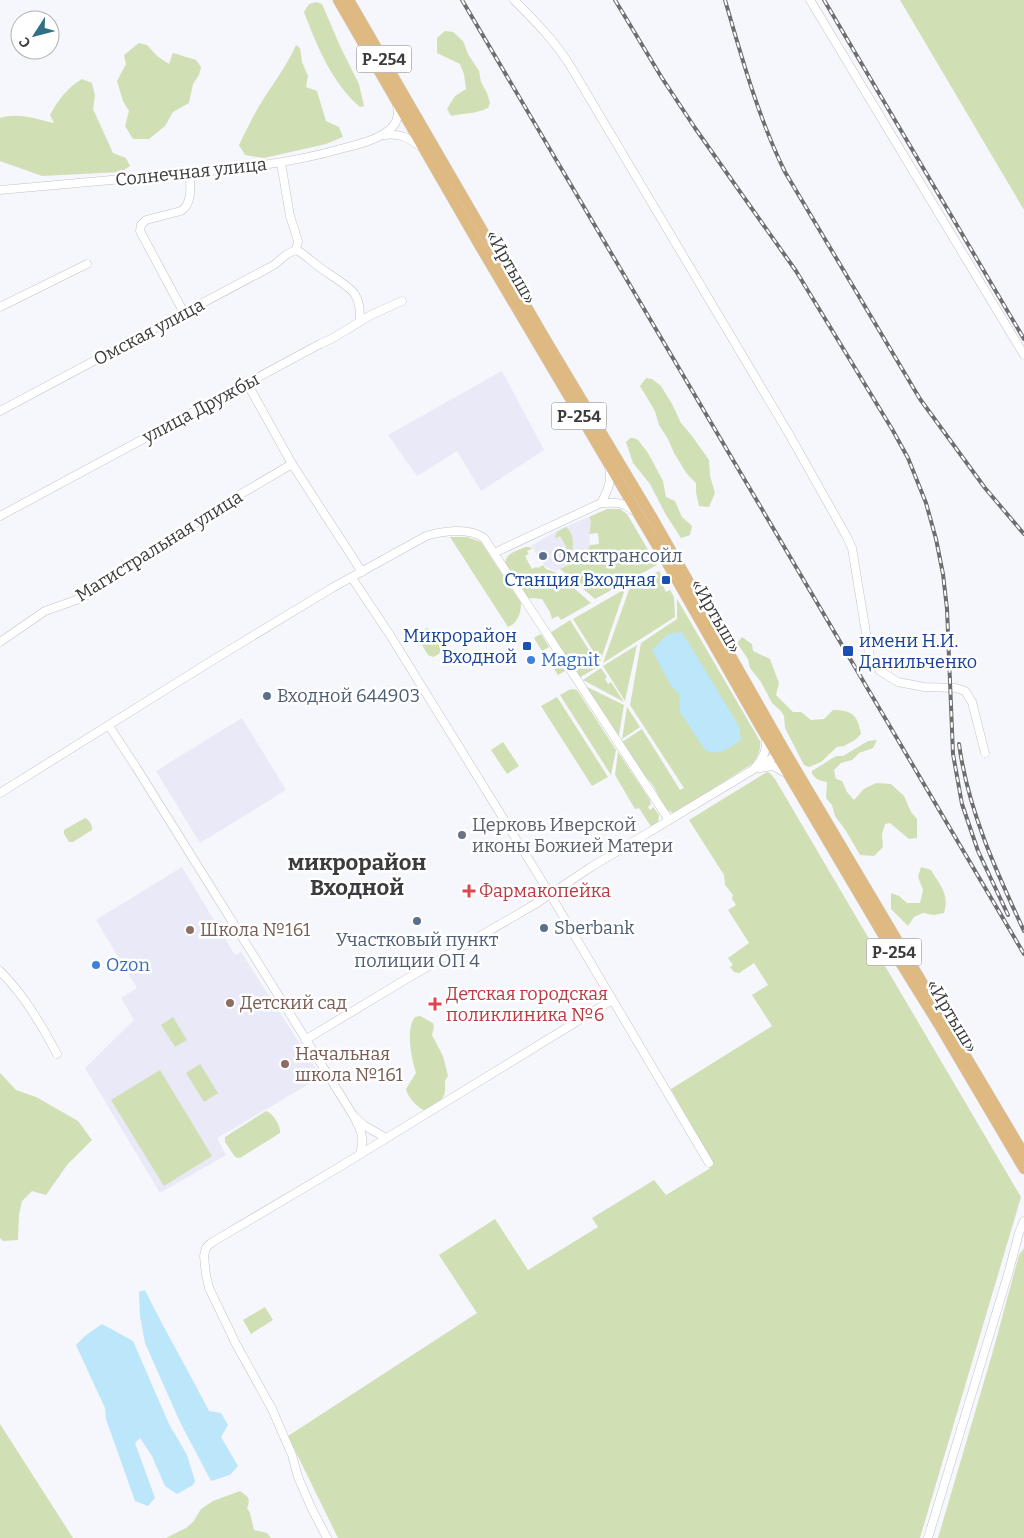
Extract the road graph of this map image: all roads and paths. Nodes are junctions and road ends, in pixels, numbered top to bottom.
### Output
1 (338, 0) edge
2 (349, 0) edge
3 (514, 0) edge
4 (810, 0) edge
5 (394, 97) junction
6 (379, 136) junction
7 (424, 150) junction
8 (281, 163) junction
9 (190, 173) junction
10 (0, 190) edge
11 (296, 250) junction
12 (87, 264) dead end
13 (402, 301) dead end
14 (0, 307) edge
15 (184, 313) junction
16 (360, 321) junction
17 (1024, 355) edge
18 (247, 383) junction
19 (0, 411) edge
20 (292, 464) junction
21 (608, 465) junction
22 (601, 503) junction
23 (638, 513) junction
24 (0, 516) edge
25 (494, 553) junction
26 (362, 572) junction
27 (352, 578) junction
28 (0, 642) edge
29 (109, 726) junction
30 (766, 735) junction
31 (781, 753) junction
32 (985, 753) dead end
33 (753, 770) junction
34 (790, 776) junction
35 (0, 793) edge
36 (670, 820) junction
37 (550, 894) junction
38 (0, 971) edge
39 (612, 1000) junction
40 (306, 1040) junction
41 (57, 1054) dead end
42 (353, 1115) junction
43 (386, 1138) junction
44 (360, 1154) junction
45 (1024, 1154) edge
46 (709, 1163) dead end
47 (1024, 1169) edge
48 (1024, 1220) edge
49 (327, 1538) edge
50 (928, 1538) edge

1 - 5 main road, «Иртыш» / Р-254
2 - 31 main road, «Иртыш» / Р-254
3 - 32 street
4 - 17 street
5 - 6 street
5 - 7 main road, «Иртыш» / Р-254
6 - 7 street
6 - 8 street, Солнечная улица
7 - 21 main road, «Иртыш» / Р-254
8 - 9 street, Солнечная улица
8 - 11 street
9 - 10 street, Солнечная улица
9 - 15 street
11 - 15 street, Омская улица
11 - 16 street
12 - 14 street
13 - 16 street, улица Дружбы
15 - 19 street, Омская улица
16 - 18 street, улица Дружбы
18 - 20 street
18 - 24 street, улица Дружбы
20 - 26 street
20 - 28 street, Магистральная улица
21 - 22 street
21 - 23 main road, «Иртыш» / Р-254
22 - 23 street
22 - 25 street
23 - 30 main road, «Иртыш» / Р-254
25 - 26 street
25 - 36 street
26 - 27 street
27 - 29 street
27 - 37 street
29 - 35 street
29 - 40 street
30 - 31 main road, «Иртыш» / Р-254
30 - 33 street
31 - 33 street
31 - 34 main road, «Иртыш» / Р-254
31 - 45 main road, «Иртыш» / Р-254
33 - 34 street
33 - 36 street
34 - 47 main road, «Иртыш» / Р-254
36 - 37 street
37 - 39 street
37 - 40 street
38 - 41 street
39 - 43 street
39 - 46 street
40 - 42 street
42 - 43 street
42 - 44 street
43 - 44 street
44 - 49 street
48 - 50 street

